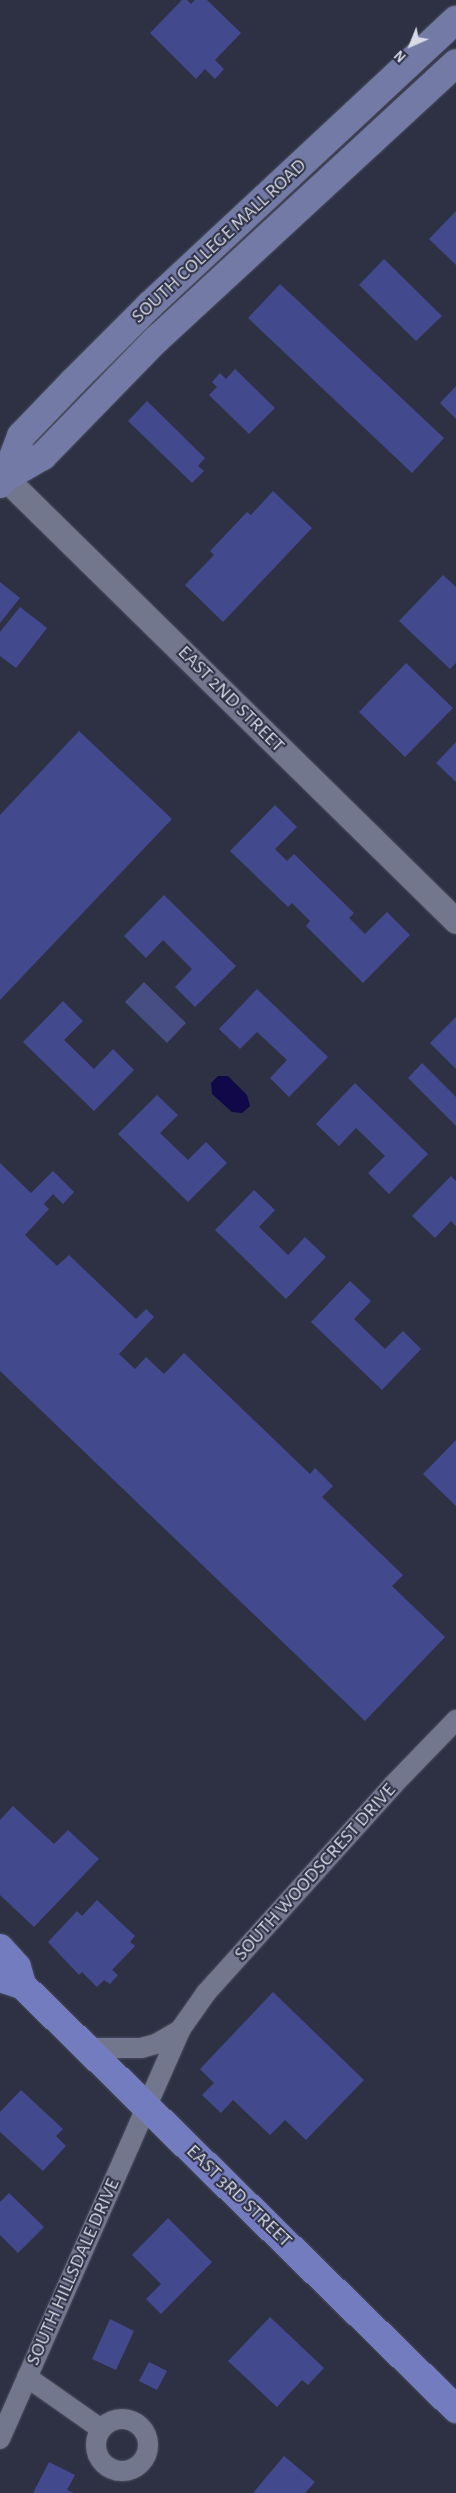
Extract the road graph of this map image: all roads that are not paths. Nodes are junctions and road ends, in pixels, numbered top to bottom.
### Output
1 (456, 20) edge
2 (456, 63) edge
3 (171, 285) junction
4 (184, 314) junction
5 (107, 347) junction
6 (127, 368) junction
7 (74, 381) junction
8 (87, 408) junction
9 (2, 481) edge
10 (456, 921) edge
11 (456, 1720) edge
12 (0, 1948) edge
13 (11, 1981) edge
14 (180, 2030) junction
15 (87, 2048) junction
16 (146, 2105) junction
17 (27, 2377) junction
18 (456, 2409) edge
19 (101, 2429) dead end
20 (0, 2439) edge

1 - 3 main road, SOUTH COLLEGE MALL ROAD
2 - 4 main road, SOUTH COLLEGE MALL ROAD
3 - 4 main road
3 - 5 main road, SOUTH COLLEGE MALL ROAD
4 - 6 main road, SOUTH COLLEGE MALL ROAD
5 - 6 main road
5 - 7 main road, SOUTH COLLEGE MALL ROAD
6 - 8 main road, SOUTH COLLEGE MALL ROAD
7 - 8 main road
7 - 9 main road, SOUTH COLLEGE MALL ROAD
8 - 9 main road, SOUTH COLLEGE MALL ROAD
9 - 10 street, EAST 2ND STREET
11 - 14 street, SOUTH WOODSCREST DRIVE
12 - 13 main road, EAST 3RD STREET
13 - 15 main road, EAST 3RD STREET
14 - 15 street, SOUTH WOODSCREST DRIVE
14 - 16 street, SOUTH WOODSCREST DRIVE
15 - 16 main road, EAST 3RD STREET
16 - 17 street, SOUTH HILLSDALE DRIVE
16 - 18 main road, EAST 3RD STREET
17 - 19 street
17 - 20 street, SOUTH HILLSDALE DRIVE

